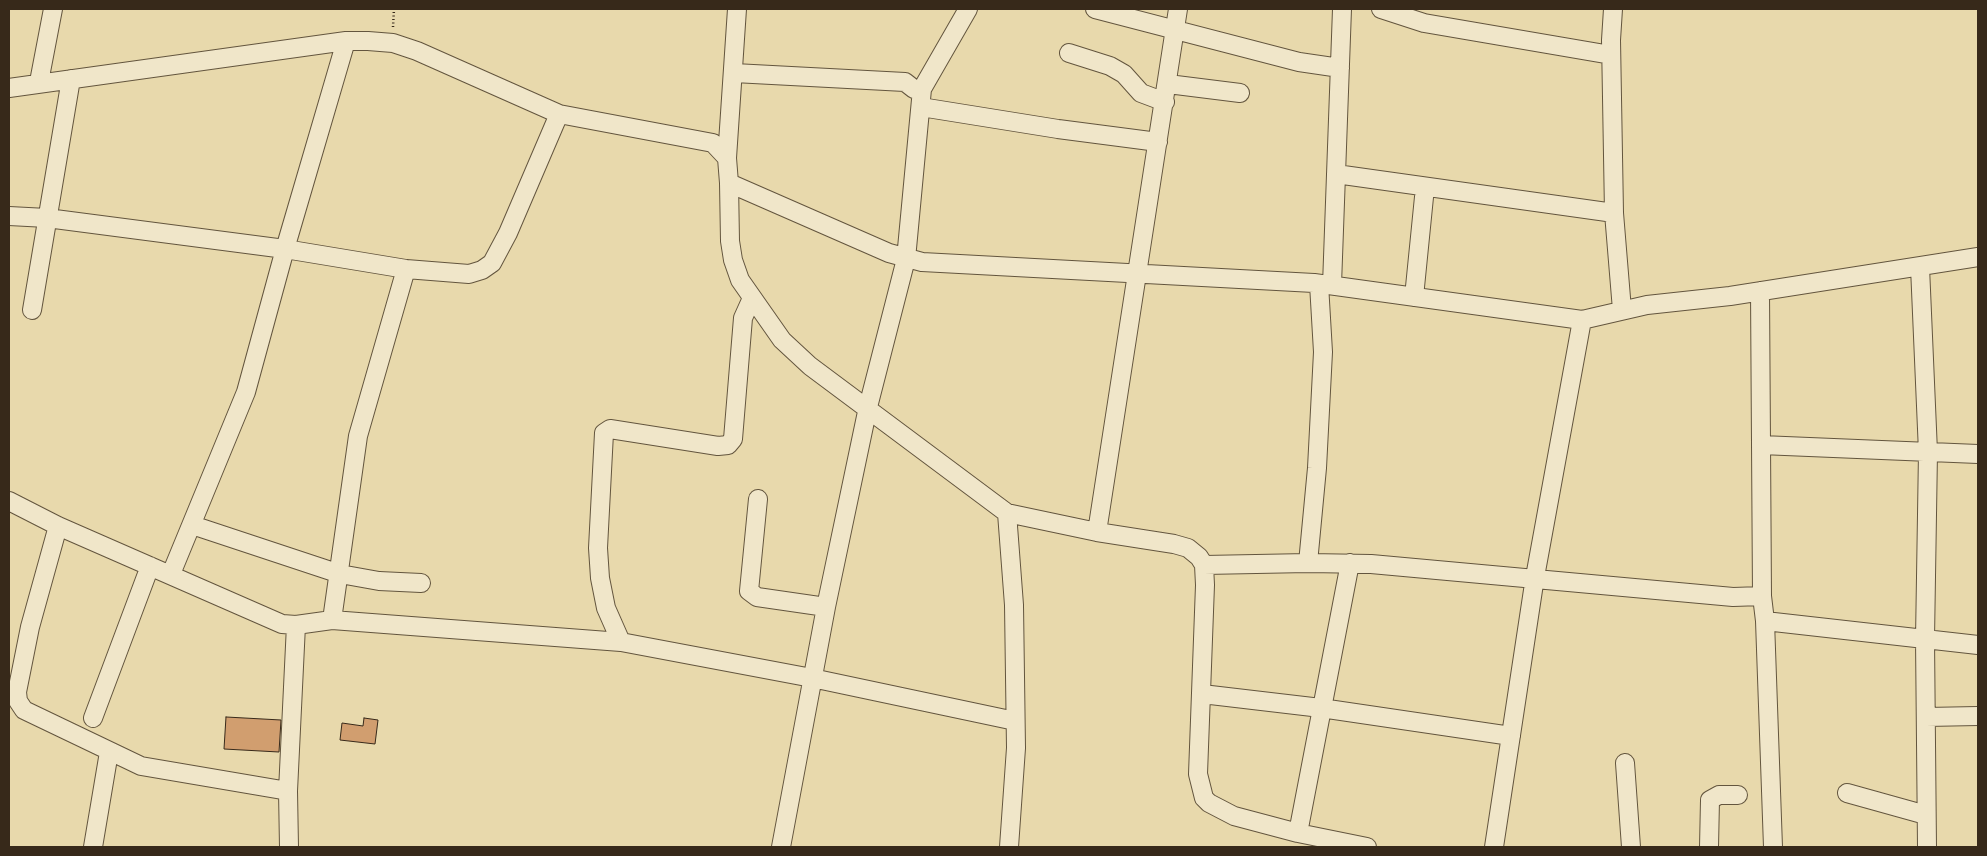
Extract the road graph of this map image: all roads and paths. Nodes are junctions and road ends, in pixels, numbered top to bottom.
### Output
1 (53, 9) edge
2 (737, 9) edge
3 (968, 9) edge
4 (1095, 9) edge
5 (1178, 9) edge
6 (1342, 9) edge
7 (1381, 9) edge
8 (1613, 9) edge
9 (1175, 32) junction
10 (346, 41) junction
11 (1069, 53) dead end
12 (1611, 55) junction
13 (1340, 68) junction
14 (734, 73) junction
15 (71, 79) junction
16 (39, 82) junction
17 (1168, 84) junction
18 (9, 88) edge
19 (922, 89) junction
20 (1240, 93) dead end
21 (1165, 102) junction
22 (921, 107) junction
23 (559, 114) junction
24 (730, 132) junction
25 (1158, 142) junction
26 (713, 143) junction
27 (727, 158) junction
28 (1336, 174) junction
29 (729, 183) junction
30 (1424, 197) dead end
31 (1614, 213) junction
32 (9, 216) edge
33 (48, 218) junction
34 (285, 249) junction
35 (1978, 257) edge
36 (906, 259) junction
37 (1920, 267) junction
38 (406, 269) junction
39 (1138, 272) junction
40 (1326, 284) junction
41 (1760, 291) junction
42 (1414, 297) junction
43 (752, 298) junction
44 (32, 310) dead end
45 (1622, 310) junction
46 (1582, 320) junction
47 (868, 407) junction
48 (1761, 445) junction
49 (1928, 452) junction
50 (1978, 454) edge
51 (758, 499) dead end
52 (9, 501) edge
53 (1006, 513) junction
54 (192, 525) junction
55 (58, 526) junction
56 (1097, 532) junction
57 (1308, 563) junction
58 (1350, 563) junction
59 (1204, 565) junction
60 (150, 566) junction
61 (171, 574) junction
62 (340, 574) junction
63 (1535, 577) junction
64 (420, 584) dead end
65 (1762, 596) junction
66 (826, 607) junction
67 (332, 620) junction
68 (1765, 620) junction
69 (296, 625) junction
70 (1925, 639) junction
71 (621, 642) junction
72 (1978, 645) edge
73 (812, 678) junction
74 (1202, 694) junction
75 (1321, 708) junction
76 (1978, 716) edge
77 (1926, 717) junction
78 (93, 718) dead end
79 (1015, 721) junction
80 (1511, 736) junction
81 (109, 752) junction
82 (1625, 763) dead end
83 (288, 791) junction
84 (1848, 793) dead end
85 (1738, 795) dead end
86 (1926, 815) junction
87 (1298, 833) junction
88 (93, 847) edge
89 (288, 847) edge
90 (781, 847) edge
91 (1009, 847) edge
92 (1367, 847) edge
93 (1494, 847) edge
94 (1631, 847) edge
95 (1709, 847) edge
96 (1773, 847) edge
97 (1927, 847) edge

1 - 16 street
2 - 14 street
3 - 19 street
4 - 9 street
5 - 9 street
6 - 13 street
7 - 12 street
8 - 12 street
9 - 13 street
9 - 17 street
10 - 15 street
10 - 23 street
10 - 34 street
11 - 21 street
12 - 31 street
13 - 28 street
14 - 19 street
14 - 24 street
15 - 16 street
15 - 33 street
16 - 18 street
17 - 20 street
17 - 21 street
19 - 22 street
21 - 25 street
22 - 25 street
22 - 36 street
23 - 26 street
23 - 38 street
24 - 26 street
24 - 27 street
25 - 39 street
26 - 27 street
27 - 29 street
28 - 31 street
28 - 40 street
29 - 36 street
29 - 43 street
30 - 42 street
31 - 45 street
32 - 33 street
33 - 34 street
33 - 44 street
34 - 38 street
34 - 54 street
35 - 37 street
36 - 39 street
36 - 47 street
37 - 41 street
37 - 49 street
38 - 62 street
39 - 40 street
39 - 56 street
40 - 42 street
40 - 57 street
41 - 45 street
41 - 48 street
42 - 46 street
43 - 47 street
43 - 71 street
45 - 46 street
46 - 63 street
47 - 53 street
47 - 66 street
48 - 49 street
48 - 65 street
49 - 50 street
49 - 70 street
51 - 66 street
52 - 55 street
53 - 56 street
53 - 79 street
54 - 61 street
54 - 62 street
55 - 60 street
55 - 81 street
56 - 59 street
57 - 58 street
57 - 59 street
58 - 63 street
58 - 75 street
59 - 74 street
60 - 61 street
60 - 78 street
61 - 69 street
62 - 64 street
62 - 67 street
63 - 65 street
63 - 80 street
65 - 68 street
66 - 73 street
67 - 69 street
67 - 71 street
68 - 70 street
68 - 96 street
69 - 83 street
70 - 72 street
70 - 77 street
71 - 73 street
73 - 79 street
73 - 90 street
74 - 75 street
74 - 87 street
75 - 80 street
75 - 87 street
76 - 77 street
77 - 86 street
79 - 91 street
80 - 93 street
81 - 83 street
81 - 88 street
82 - 94 street
83 - 89 street
84 - 86 street
85 - 95 street
86 - 97 street
87 - 92 street

